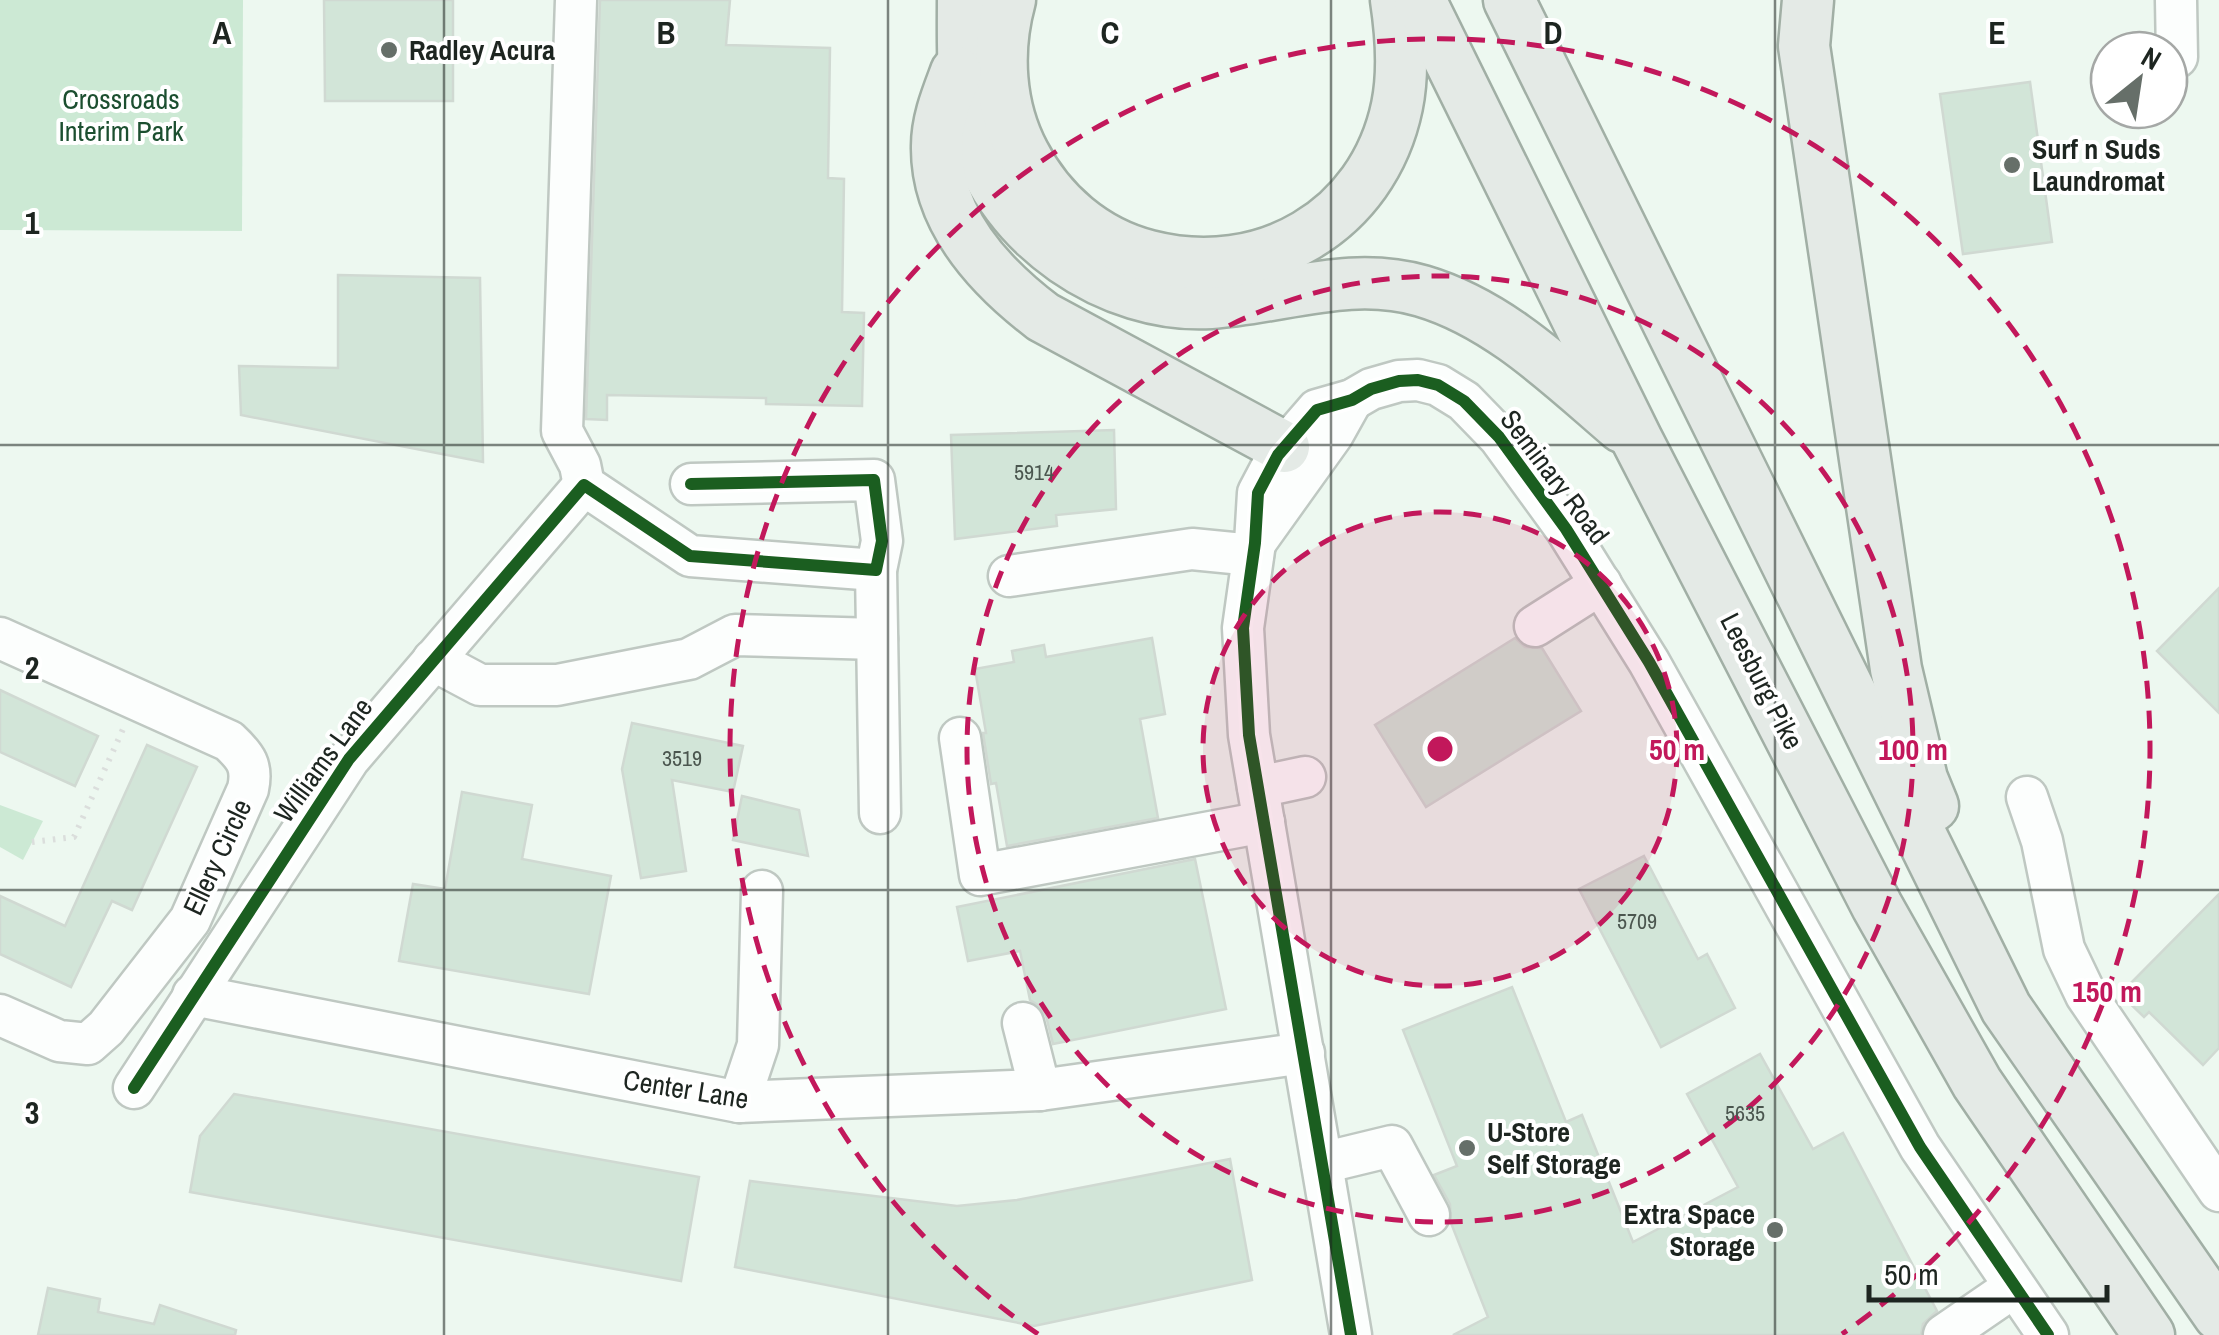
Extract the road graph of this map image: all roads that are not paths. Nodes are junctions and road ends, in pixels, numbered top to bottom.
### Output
1 (576, 0) edge
2 (964, 0) edge
3 (1010, 0) edge
4 (1808, 0) edge
5 (2176, 0) edge
6 (1413, 2) edge
7 (1513, 8) edge
8 (2177, 30) edge
9 (963, 53) junction
10 (1352, 400) junction
11 (1637, 440) junction
12 (1284, 447) junction
13 (691, 484) dead end
14 (584, 486) junction
15 (1254, 549) junction
16 (876, 570) junction
17 (1009, 576) dead end
18 (1601, 584) junction
19 (1535, 626) dead end
20 (0, 638) edge
21 (876, 639) junction
22 (434, 660) junction
23 (960, 738) dead end
24 (1305, 777) dead end
25 (2026, 798) dead end
26 (1261, 804) junction
27 (880, 813) dead end
28 (762, 891) dead end
29 (193, 995) junction
30 (2006, 1008) junction
31 (0, 1015) edge
32 (1023, 1023) dead end
33 (1304, 1053) junction
34 (134, 1088) dead end
35 (1040, 1090) junction
36 (739, 1102) junction
37 (1322, 1163) junction
38 (2219, 1191) edge
39 (1429, 1215) dead end
40 (2014, 1287) junction
41 (2219, 1315) edge
42 (1339, 1329) edge
43 (1944, 1335) edge
44 (2048, 1335) edge
45 (2149, 1335) edge

1 - 14 street
2 - 9 main road
3 - 6 main road
4 - 30 main road
5 - 8 street
6 - 11 main road, Leesburg Pike
7 - 30 main road
9 - 11 main road
9 - 12 main road
10 - 12 street, Seminary Road
10 - 15 street, Seminary Road
10 - 18 street, Seminary Road
11 - 45 main road, Leesburg Pike
12 - 15 street, Seminary Road
13 - 16 street
14 - 16 street
14 - 22 street, Williams Lane
15 - 17 street
15 - 26 street, Seminary Road
16 - 21 street
18 - 19 street
18 - 40 street, Seminary Road
20 - 31 street, Ellery Circle
21 - 22 street
21 - 27 street
22 - 29 street, Williams Lane
23 - 26 street
24 - 26 street
25 - 38 street
26 - 33 street, Seminary Road
28 - 36 street
29 - 34 street, Williams Lane
29 - 36 street, Center Lane
30 - 41 main road
32 - 35 street
33 - 35 street, Center Lane
33 - 37 street, Seminary Road
35 - 36 street, Center Lane
37 - 39 street
37 - 42 street, Seminary Road
40 - 43 street
40 - 44 street, Seminary Road

